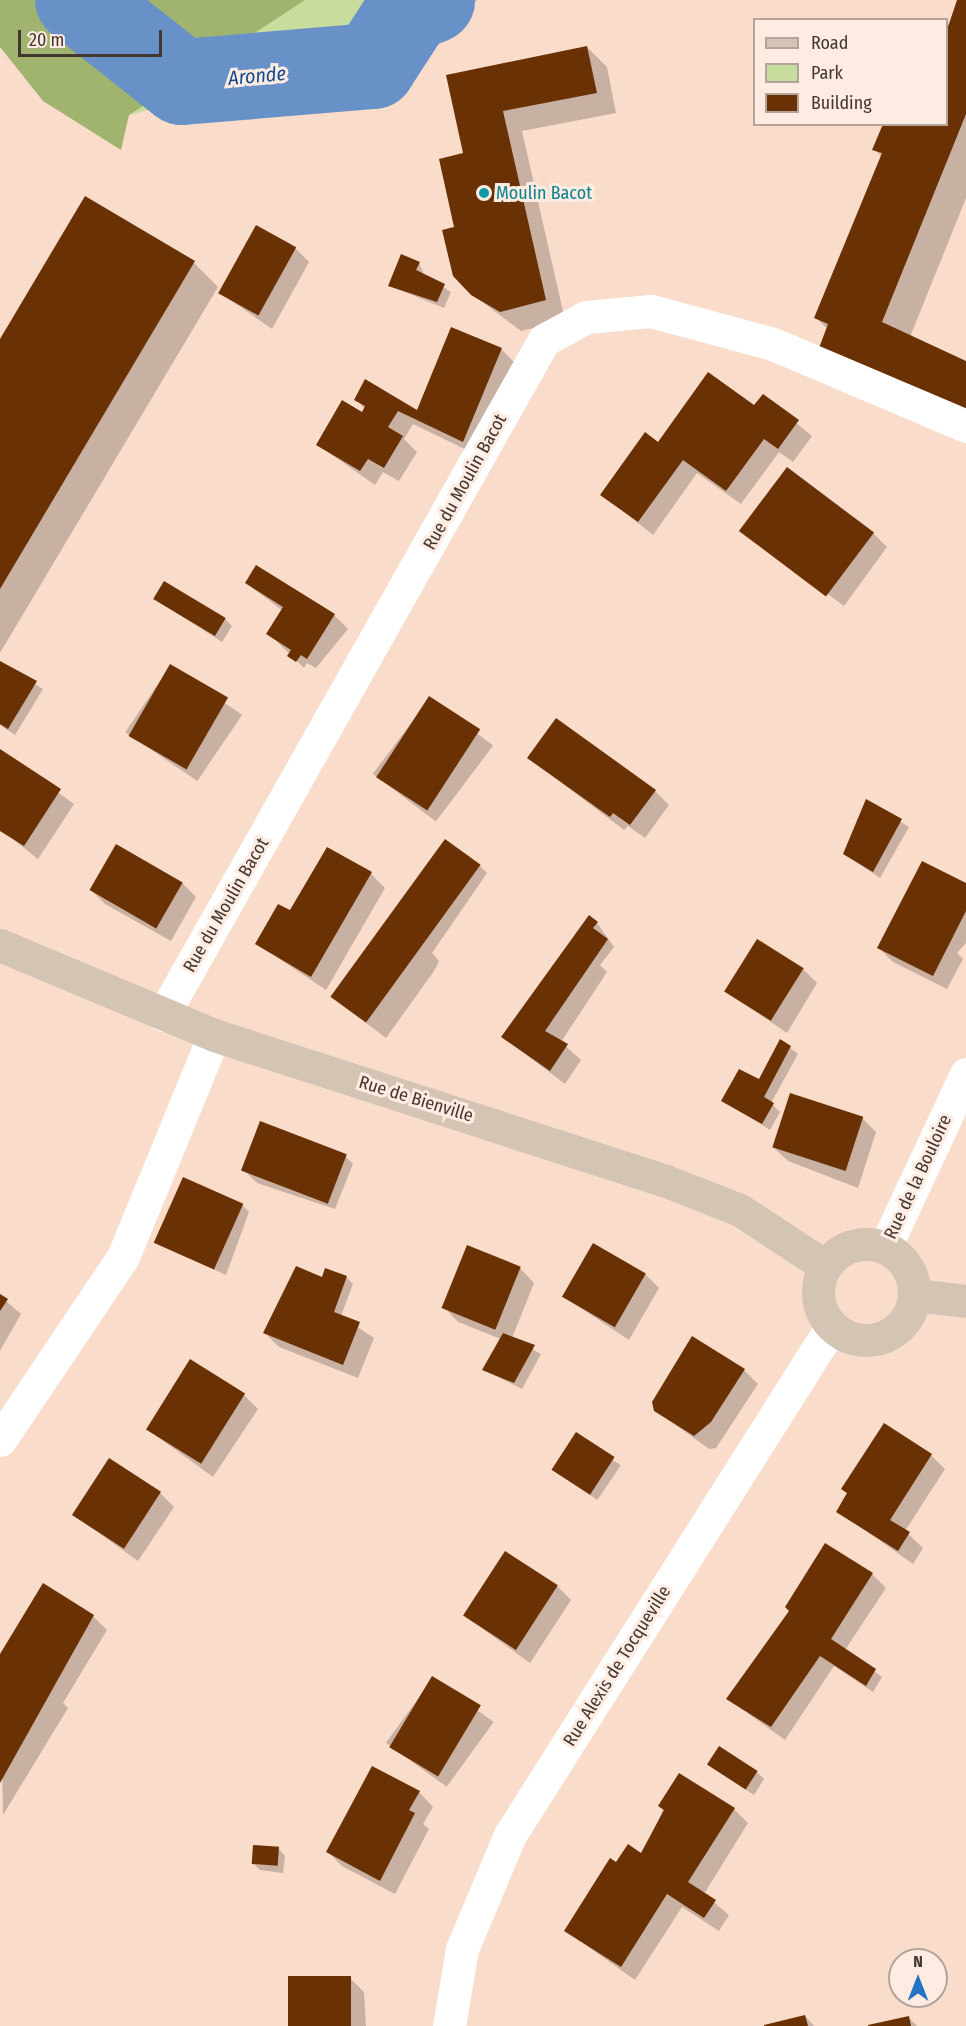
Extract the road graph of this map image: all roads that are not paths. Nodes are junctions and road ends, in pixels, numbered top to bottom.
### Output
1 (966, 426) edge
2 (0, 945) edge
3 (163, 1015) junction
4 (214, 1035) junction
5 (966, 1074) edge
6 (885, 1247) junction
7 (825, 1266) junction
8 (914, 1295) junction
9 (966, 1301) edge
10 (832, 1326) junction
11 (0, 1440) edge
12 (449, 2026) edge

1 - 3 street, Rue du Moulin Bacot
2 - 3 street, Rue de Bienville
3 - 4 street, Rue de Bienville
4 - 7 street, Rue de Bienville
4 - 11 street
5 - 6 street, Rue de la Bouloire
6 - 7 street
6 - 8 street
7 - 10 street
8 - 9 street
8 - 10 street
10 - 12 street, Rue Alexis de Tocqueville

